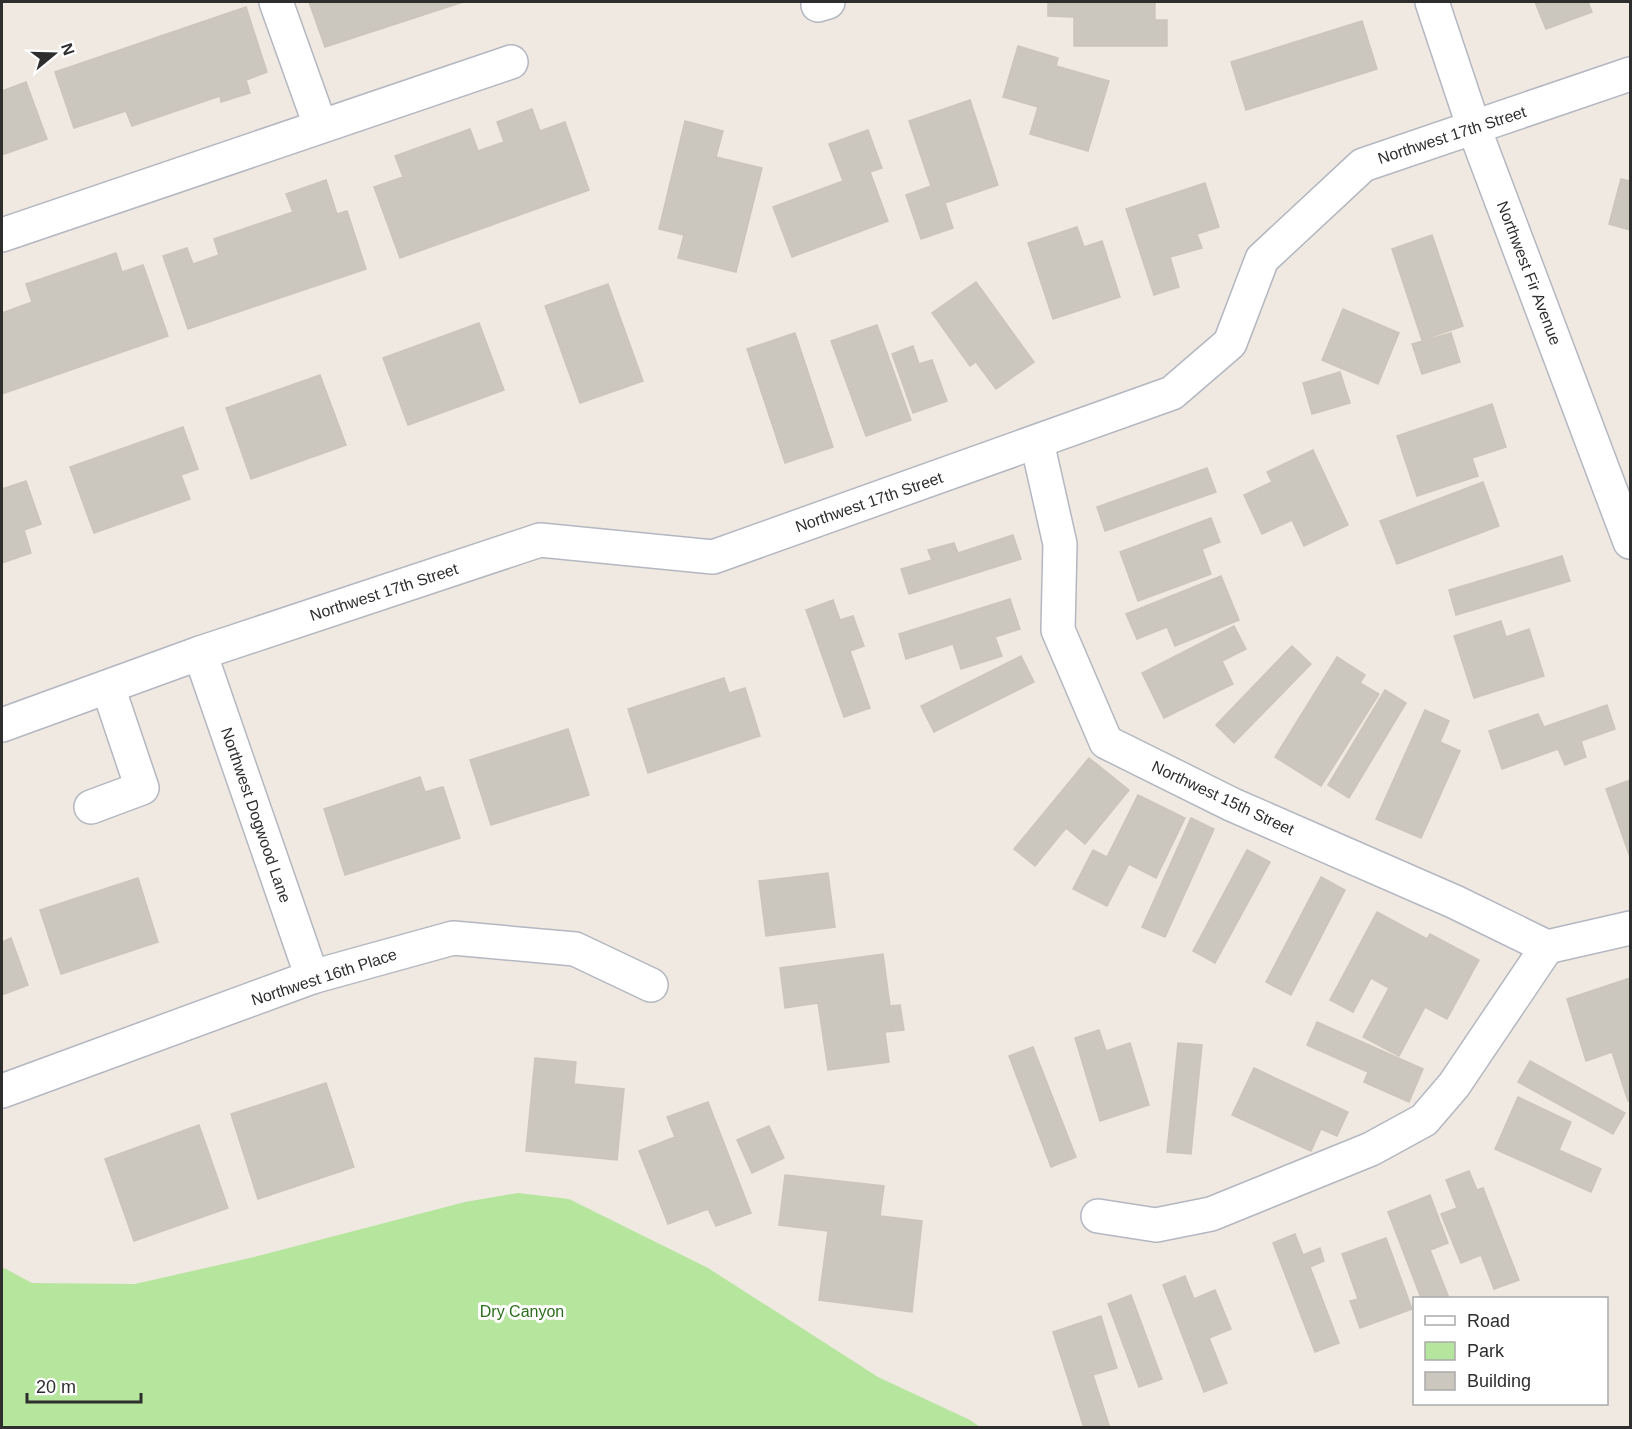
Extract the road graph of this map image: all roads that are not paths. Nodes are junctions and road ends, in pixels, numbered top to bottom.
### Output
1 (276, 2) edge
2 (1432, 2) edge
3 (510, 62) dead end
4 (1630, 74) edge
5 (320, 125) junction
6 (1474, 128) junction
7 (2, 235) edge
8 (1037, 442) junction
9 (1630, 542) edge
10 (200, 653) junction
11 (108, 687) junction
12 (2, 725) edge
13 (91, 807) dead end
14 (1630, 928) edge
15 (1547, 947) junction
16 (312, 977) junction
17 (651, 985) dead end
18 (2, 1091) edge
19 (1098, 1216) dead end

1 - 5 street
2 - 6 street, Northwest Fir Avenue
3 - 5 street
4 - 6 street, Northwest 17th Street
5 - 7 street
6 - 8 street, Northwest 17th Street
6 - 9 street, Northwest Fir Avenue
8 - 10 street, Northwest 17th Street
8 - 15 street, Northwest 15th Street
10 - 11 street, Northwest 17th Street
10 - 16 street, Northwest Dogwood Lane
11 - 12 street, Northwest 17th Street
11 - 13 street
14 - 15 street
15 - 19 street
16 - 17 street, Northwest 16th Place
16 - 18 street, Northwest 16th Place

